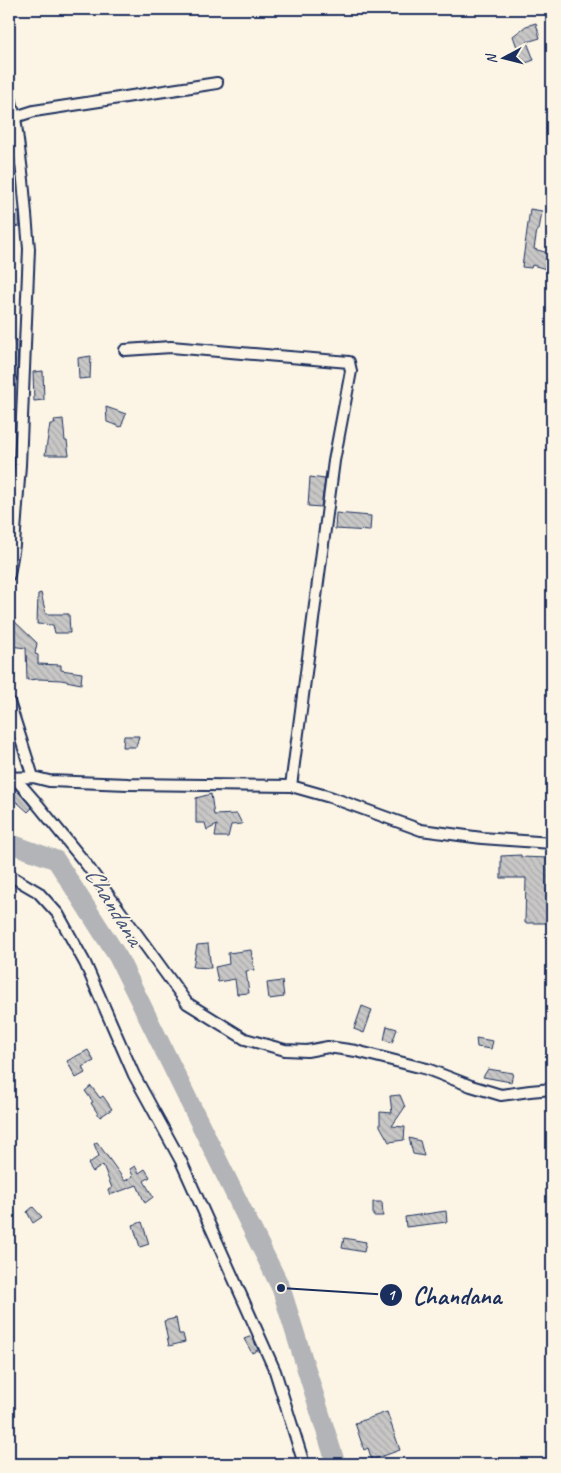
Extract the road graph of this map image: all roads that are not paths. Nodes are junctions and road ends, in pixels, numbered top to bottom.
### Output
1 (218, 83) dead end
2 (9, 94) edge
3 (15, 117) junction
4 (125, 350) dead end
5 (9, 575) edge
6 (9, 702) edge
7 (33, 776) junction
8 (11, 778) edge
9 (291, 786) junction
10 (552, 844) edge
11 (9, 875) edge
12 (552, 1089) edge
13 (304, 1464) edge

1 - 3 street
2 - 3 street
3 - 5 street
4 - 9 street
6 - 7 street
7 - 8 street
7 - 9 street
8 - 12 street
9 - 10 street
11 - 13 street

